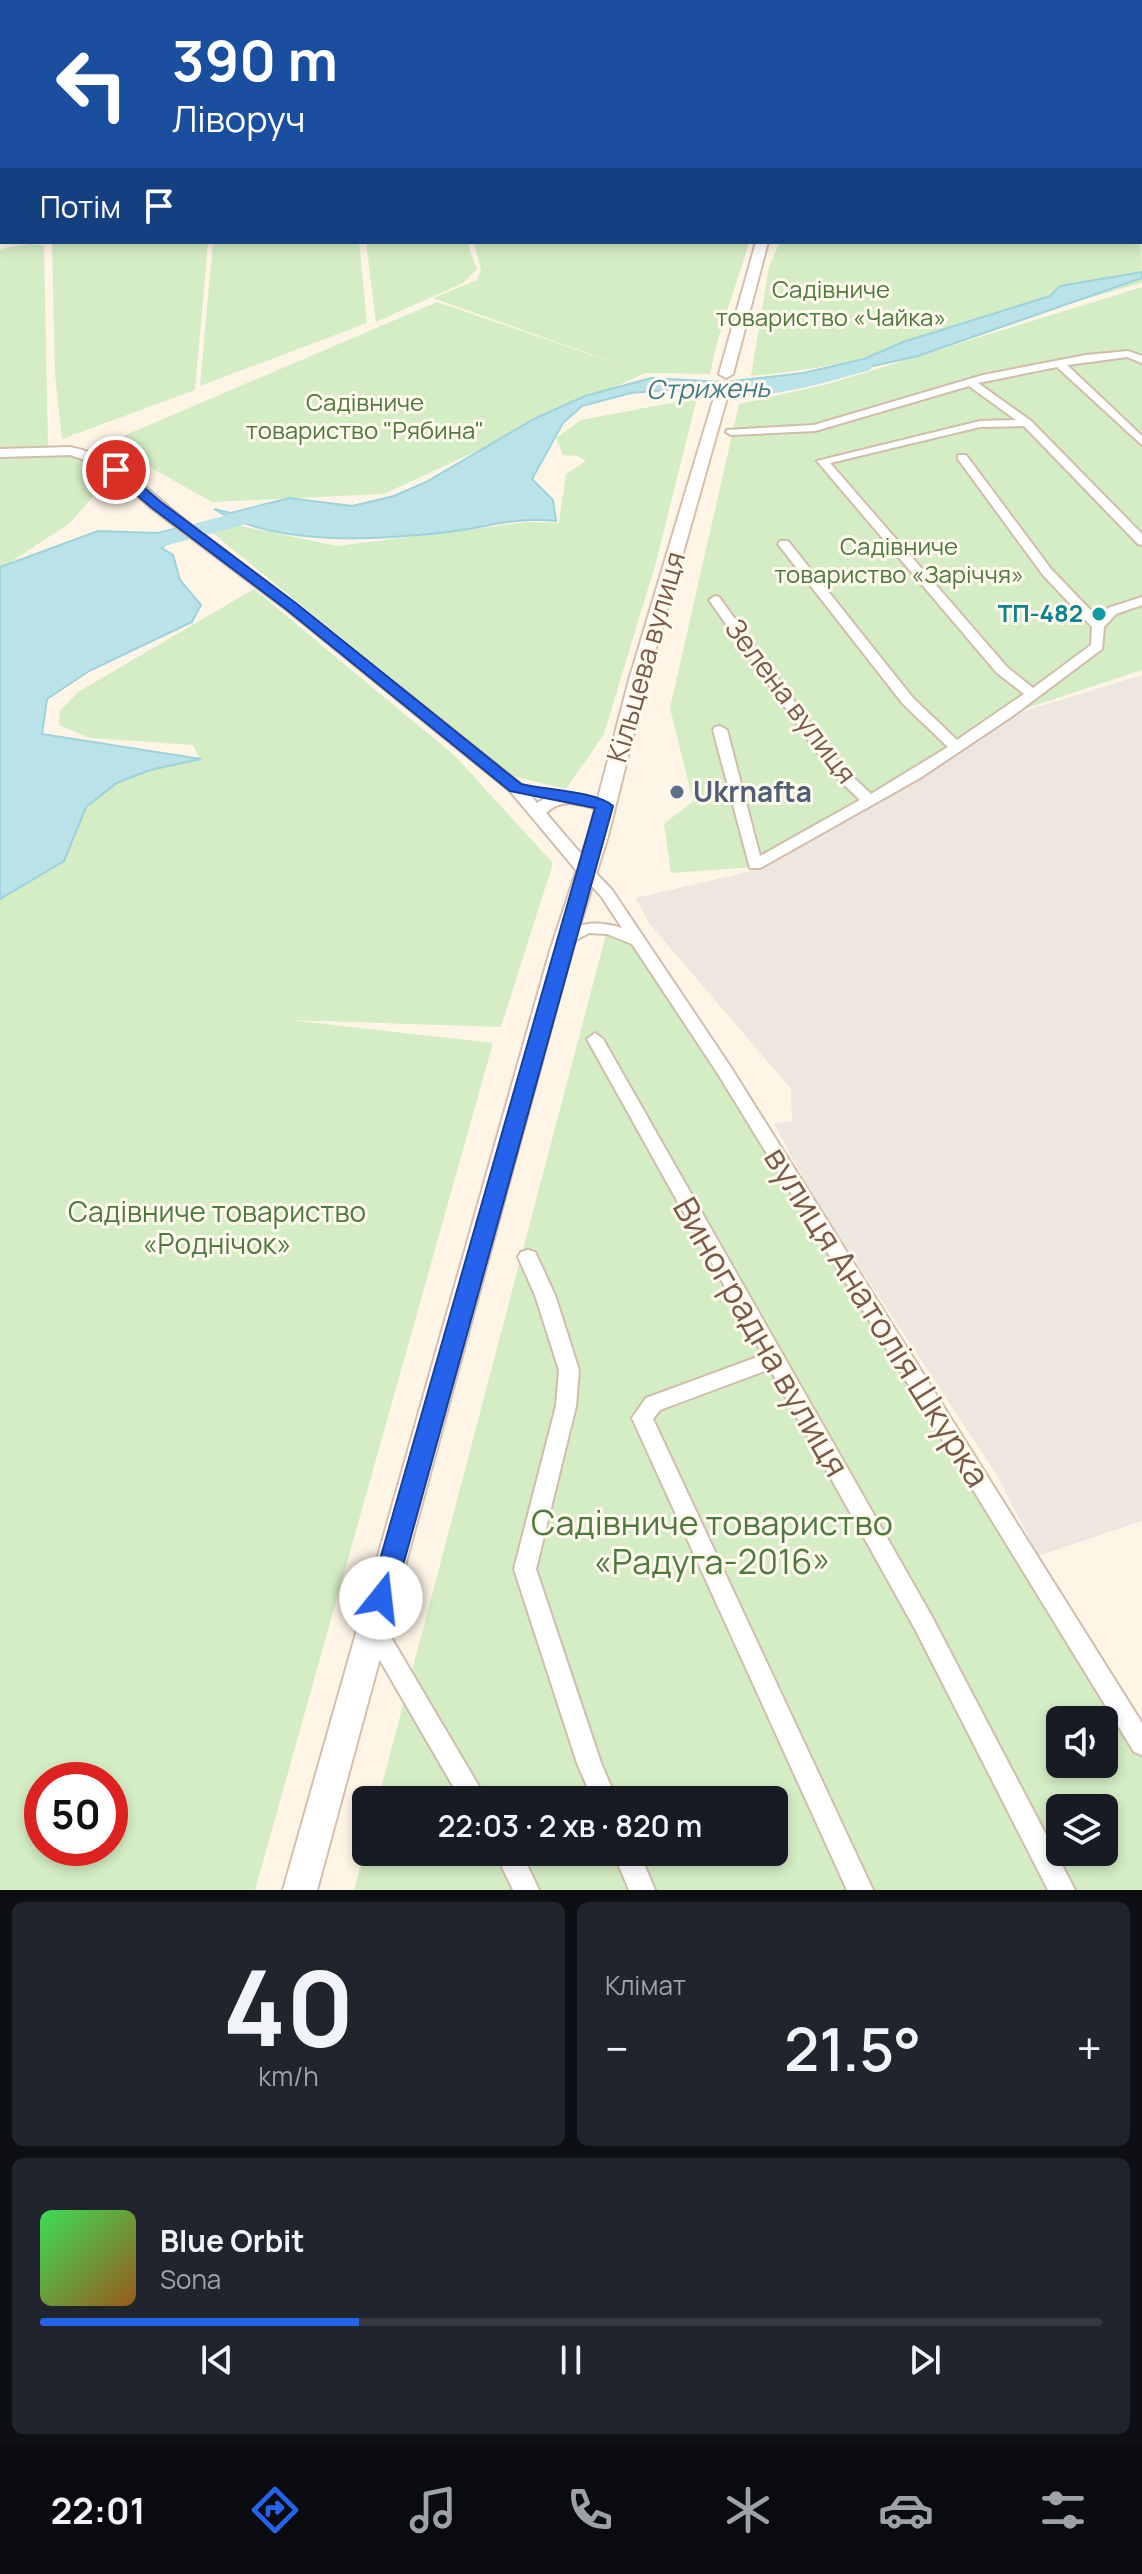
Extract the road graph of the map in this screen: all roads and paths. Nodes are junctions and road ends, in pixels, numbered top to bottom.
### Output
1 (761, 244) edge
2 (1142, 360) edge
3 (1061, 365) junction
4 (726, 374) dead end
5 (972, 383) junction
6 (721, 394) dead end
7 (1027, 423) junction
8 (731, 432) dead end
9 (1142, 442) edge
10 (0, 453) edge
11 (962, 457) dead end
12 (1142, 541) edge
13 (784, 544) dead end
14 (715, 600) dead end
15 (1142, 601) edge
16 (1098, 626) junction
17 (1033, 694) junction
18 (720, 730) dead end
19 (955, 746) junction
20 (516, 788) junction
21 (560, 798) junction
22 (869, 800) junction
23 (604, 806) junction
24 (538, 811) junction
25 (587, 872) junction
26 (639, 941) junction
27 (561, 951) junction
28 (595, 1039) dead end
29 (528, 1257) dead end
30 (775, 1359) junction
31 (373, 1628) junction
32 (1142, 1744) edge
33 (466, 1786) edge
34 (599, 1786) edge
35 (515, 1866) edge
36 (632, 1866) edge
37 (300, 1890) edge
38 (526, 1890) edge
39 (642, 1890) edge
40 (860, 1890) edge
41 (1062, 1890) edge

1 - 4 main road
2 - 3 street
3 - 5 street
3 - 9 street
5 - 7 street
5 - 8 street
6 - 23 main road, Кільцева вулиця
7 - 12 street
7 - 17 street
10 - 20 street
11 - 16 street
13 - 19 street
14 - 22 street, Зелена вулиця
15 - 16 street
16 - 17 street
17 - 19 street
18 - 22 street
19 - 22 street
20 - 21 street
20 - 24 street
21 - 23 street
21 - 24 street
23 - 25 main road, Кільцева вулиця
24 - 25 street
25 - 26 street, вулиця Анатолія Шкурка
25 - 27 main road, Кільцева вулиця
26 - 27 street
26 - 32 street, вулиця Анатолія Шкурка
27 - 31 main road, Кільцева вулиця
28 - 30 street, Виноградна вулиця
29 - 34 street
30 - 40 street
30 - 41 street, Виноградна вулиця
31 - 33 street
31 - 37 main road, Кільцева вулиця
35 - 38 street
36 - 39 street

